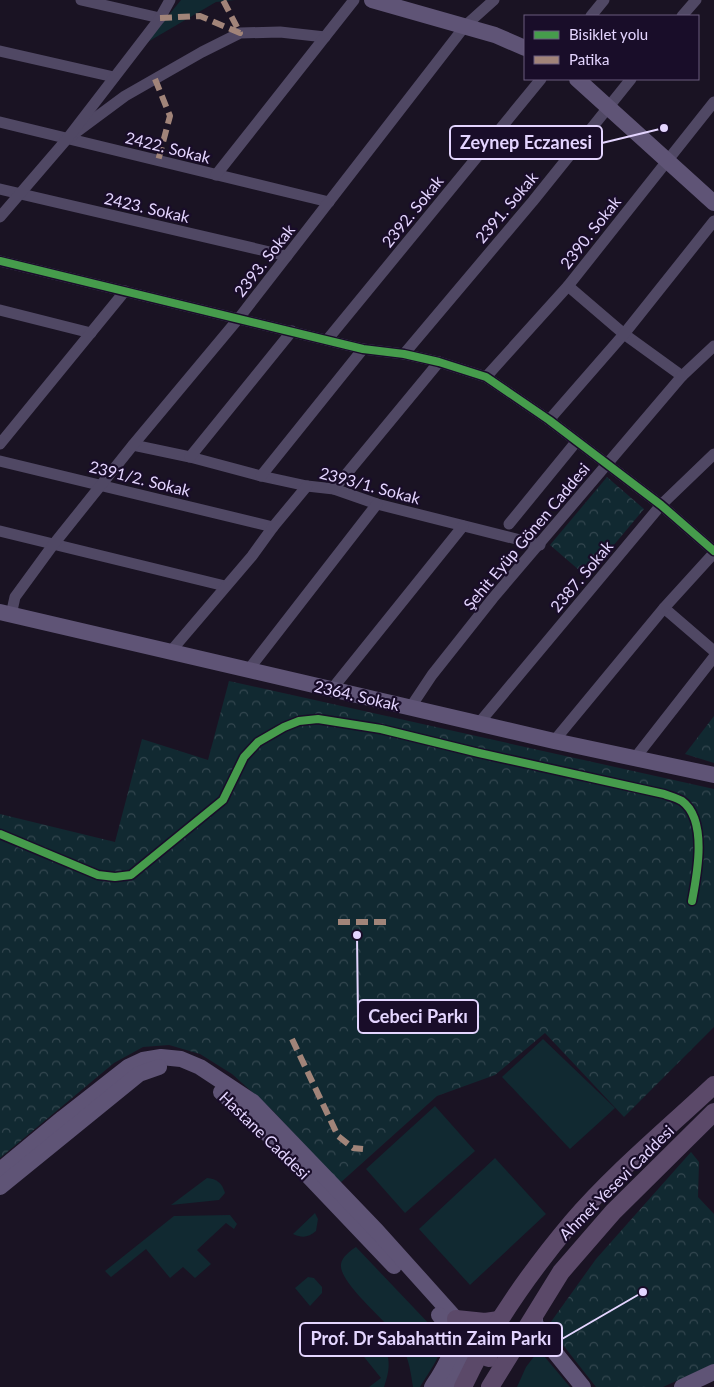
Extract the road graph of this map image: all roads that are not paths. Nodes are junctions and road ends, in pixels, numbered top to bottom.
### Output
1 (81, 0) edge
2 (170, 0) edge
3 (354, 0) edge
4 (372, 0) edge
5 (494, 0) edge
6 (604, 0) edge
7 (696, 0) edge
8 (592, 15) edge
9 (683, 15) edge
10 (160, 18) junction
11 (465, 26) junction
12 (325, 37) junction
13 (524, 48) edge
14 (0, 51) edge
15 (114, 77) junction
16 (540, 80) edge
17 (578, 80) edge
18 (630, 80) edge
19 (714, 102) edge
20 (608, 106) junction
21 (0, 122) edge
22 (67, 139) junction
23 (667, 161) junction
24 (216, 175) junction
25 (0, 189) edge
26 (19, 194) junction
27 (329, 202) junction
28 (714, 203) edge
29 (0, 218) edge
30 (714, 220) edge
31 (287, 256) junction
32 (0, 261) edge
33 (568, 286) junction
34 (126, 291) junction
35 (0, 310) edge
36 (239, 318) junction
37 (292, 331) junction
38 (90, 333) junction
39 (624, 334) junction
40 (327, 340) junction
41 (714, 346) edge
42 (362, 349) junction
43 (404, 354) junction
44 (439, 362) junction
45 (682, 376) junction
46 (486, 377) junction
47 (548, 420) junction
48 (576, 442) junction
49 (0, 444) edge
50 (133, 445) junction
51 (714, 454) edge
52 (190, 457) junction
53 (0, 461) edge
54 (607, 465) junction
55 (261, 476) junction
56 (101, 485) junction
57 (308, 486) junction
58 (334, 489) junction
59 (377, 504) junction
60 (661, 505) junction
61 (509, 524) dead end
62 (463, 526) junction
63 (272, 527) junction
64 (0, 531) edge
65 (53, 544) junction
66 (540, 545) junction
67 (714, 552) edge
68 (225, 586) junction
69 (664, 608) junction
70 (5, 614) edge
71 (714, 650) edge
72 (171, 651) junction
73 (714, 657) edge
74 (249, 669) junction
75 (332, 689) junction
76 (410, 708) junction
77 (479, 723) junction
78 (554, 741) junction
79 (635, 758) junction
80 (714, 775) edge
81 (714, 1085) edge
82 (714, 1112) edge
83 (0, 1170) edge
84 (0, 1187) edge
85 (535, 1314) junction
86 (499, 1320) junction
87 (459, 1324) junction
88 (483, 1349) junction
89 (714, 1372) edge
90 (491, 1386) edge
91 (432, 1387) edge
92 (448, 1387) edge
93 (464, 1387) edge
94 (583, 1387) edge
95 (682, 1387) edge

1 - 10 street
2 - 10 street
3 - 12 street
4 - 11 main road
5 - 11 street, 2393. Sokak
6 - 8 street
7 - 9 street
10 - 15 street
11 - 13 main road
11 - 27 street, 2393. Sokak
12 - 22 street
12 - 24 street
14 - 15 street
15 - 22 street
16 - 40 street, 2392. Sokak
17 - 20 main road
18 - 20 street, 2391. Sokak
19 - 23 street, 2390. Sokak
20 - 23 main road
20 - 43 street, 2391. Sokak
21 - 22 street, 2422. Sokak
22 - 24 street, 2422. Sokak
22 - 26 street
23 - 28 main road
23 - 33 street, 2390. Sokak
24 - 27 street, 2422. Sokak
25 - 26 street, 2423. Sokak
26 - 29 street
26 - 31 street, 2423. Sokak
27 - 31 street, 2393. Sokak
30 - 39 street
31 - 36 street, 2393. Sokak
32 - 34 street
33 - 39 street
33 - 46 street, 2390. Sokak
34 - 36 street
34 - 38 street
35 - 38 street
36 - 37 street
36 - 50 street, 2393. Sokak
37 - 40 street
37 - 52 street
38 - 49 street
39 - 45 street
39 - 47 street
40 - 42 street
41 - 45 street, Şehit Eyüp Gönen Caddesi
42 - 43 street
42 - 55 street
43 - 44 street
44 - 46 street
44 - 58 street
45 - 54 street, Şehit Eyüp Gönen Caddesi
46 - 47 street
47 - 48 street
48 - 54 street
48 - 61 street
50 - 52 street, 2393/1. Sokak
50 - 56 street, 2393. Sokak
51 - 60 street, 2387. Sokak
52 - 55 street, 2393/1. Sokak
53 - 56 street, 2391/2. Sokak
54 - 60 street
54 - 66 street, Şehit Eyüp Gönen Caddesi
55 - 57 street, 2393/1. Sokak
56 - 63 street, 2391/2. Sokak
56 - 65 street, 2393. Sokak
57 - 58 street, 2393/1. Sokak
57 - 63 street
58 - 59 street, 2393/1. Sokak
59 - 62 street, 2393/1. Sokak
59 - 74 street
60 - 67 street
60 - 77 street, 2387. Sokak
62 - 66 street, 2393/1. Sokak
62 - 75 street
63 - 68 street
64 - 65 street
65 - 68 street
65 - 70 street, 2393. Sokak
66 - 76 street, Şehit Eyüp Gönen Caddesi
67 - 69 street
68 - 72 street
69 - 71 street
69 - 78 street
70 - 72 main road, 2364. Sokak
72 - 74 main road, 2364. Sokak
73 - 79 street
74 - 75 main road, 2364. Sokak
75 - 76 main road, 2364. Sokak
76 - 77 main road, 2364. Sokak
77 - 78 main road, 2364. Sokak
78 - 79 main road, 2364. Sokak
79 - 80 main road, 2364. Sokak
81 - 86 main road, Ahmet Yesevi Caddesi
82 - 85 main road, Ahmet Yesevi Caddesi
83 - 87 main road, Hastane Caddesi
84 - 91 main road, Hastane Caddesi
85 - 90 main road, Ahmet Yesevi Caddesi
85 - 94 main road
86 - 87 main road
86 - 88 main road, Ahmet Yesevi Caddesi
87 - 88 main road
87 - 92 main road
88 - 90 main road
88 - 93 main road, Ahmet Yesevi Caddesi
89 - 95 main road

